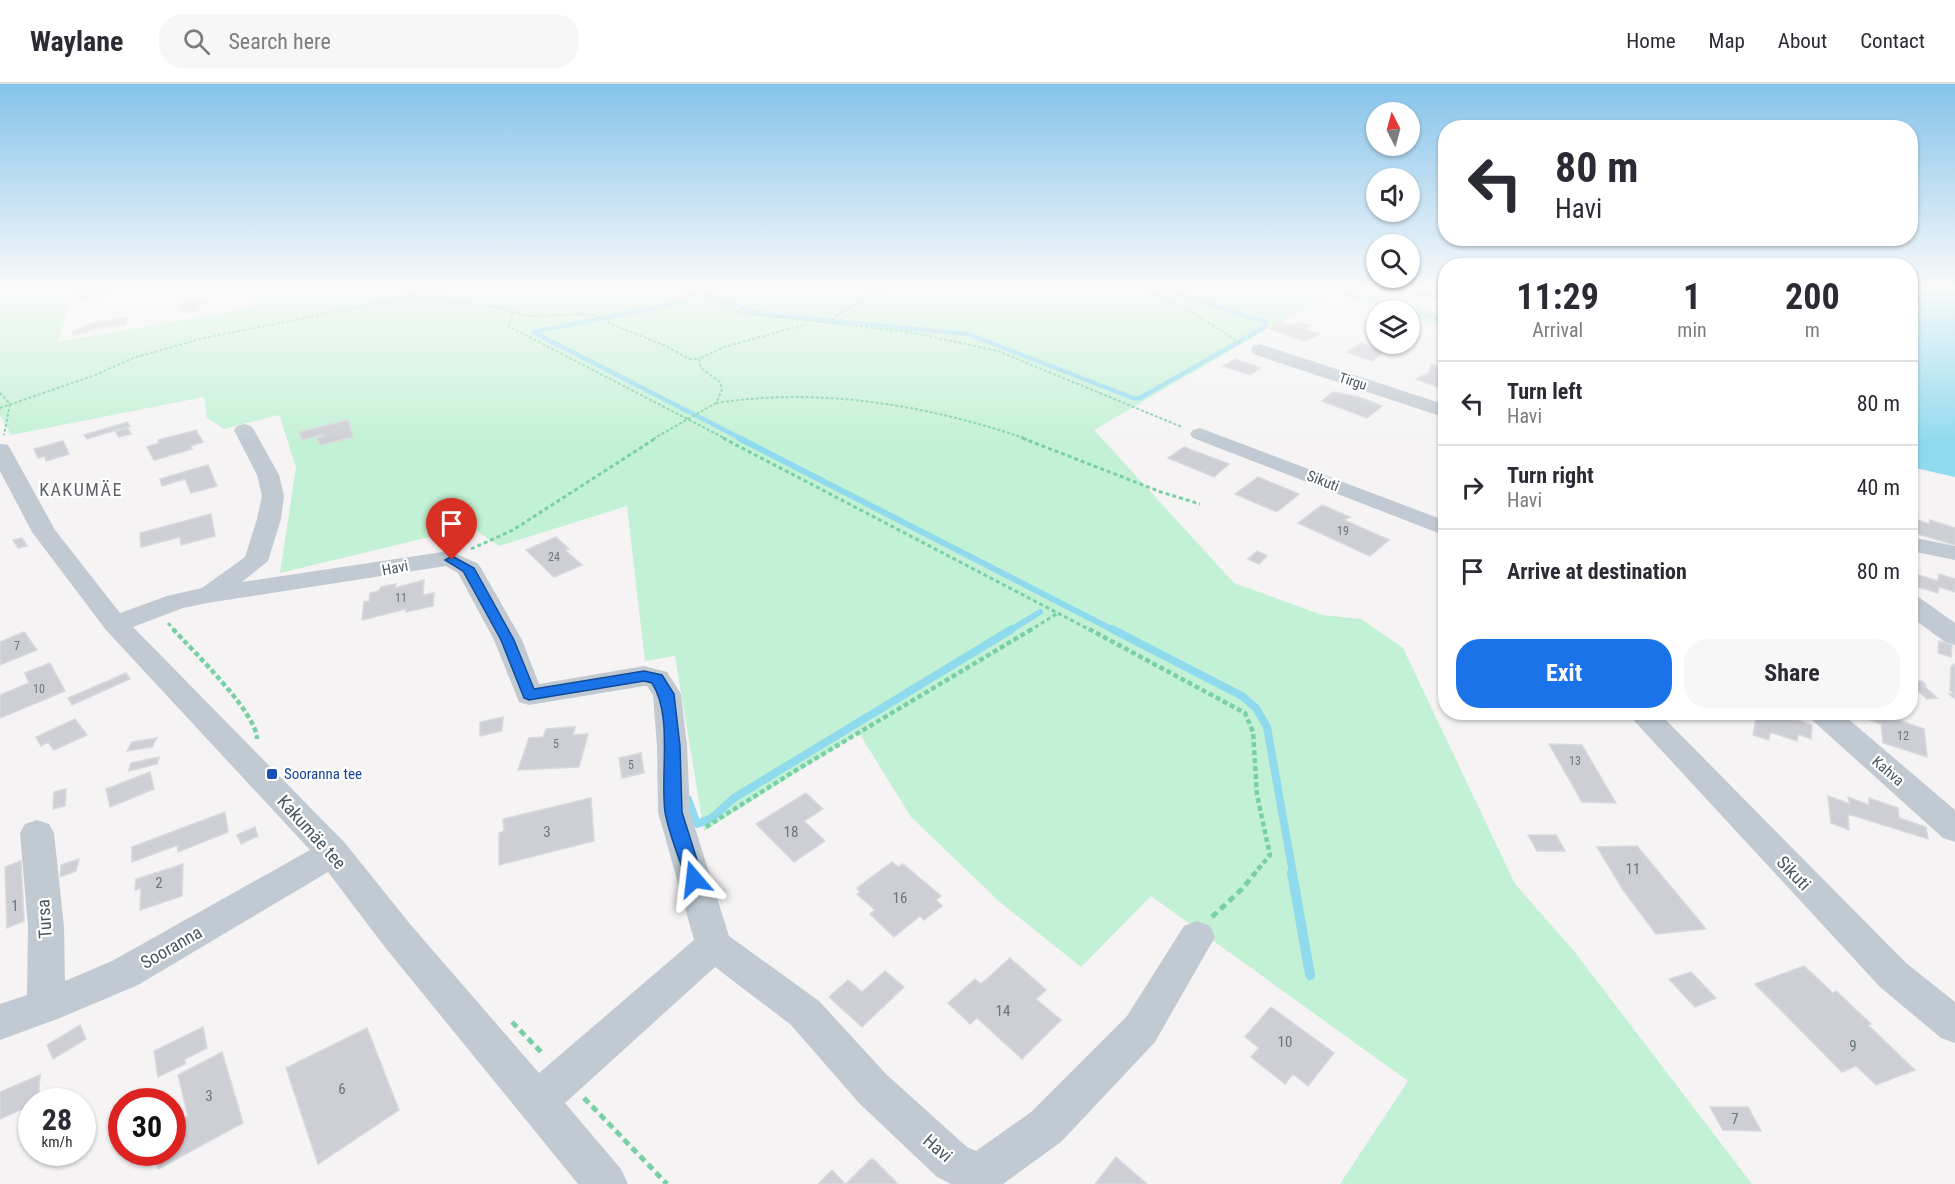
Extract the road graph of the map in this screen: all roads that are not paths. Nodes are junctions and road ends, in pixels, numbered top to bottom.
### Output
1 (1252, 347) road end
2 (1438, 409) edge
3 (244, 430) dead end
4 (1200, 434) road end
5 (2, 456) edge
6 (1438, 526) edge
7 (1918, 545) edge
8 (1955, 553) edge
9 (207, 595) junction
10 (1918, 609) edge
11 (115, 624) junction
12 (1955, 636) edge
13 (1648, 720) edge
14 (1830, 720) edge
15 (1955, 829) edge
16 (37, 832) dead end
17 (333, 853) junction
18 (1197, 937) road end
19 (714, 945) junction
20 (46, 1006) junction
21 (0, 1022) edge
22 (1955, 1025) edge
23 (536, 1102) junction
24 (606, 1184) edge

1 - 2 street, Tirgu
3 - 9 street, Havi
4 - 6 street, Sikuti
5 - 11 street, Kakumäe tee
7 - 8 street
9 - 11 street, Havi
9 - 19 street, Havi
10 - 12 street
11 - 17 street, Kakumäe tee
13 - 22 street, Sikuti
14 - 15 street, Kahva
16 - 20 street, Tursa
17 - 20 street, Sooranna
17 - 23 street, Kakumäe tee
18 - 19 street, Havi
19 - 23 street
20 - 21 street, Sooranna
23 - 24 street, Kakumäe tee

